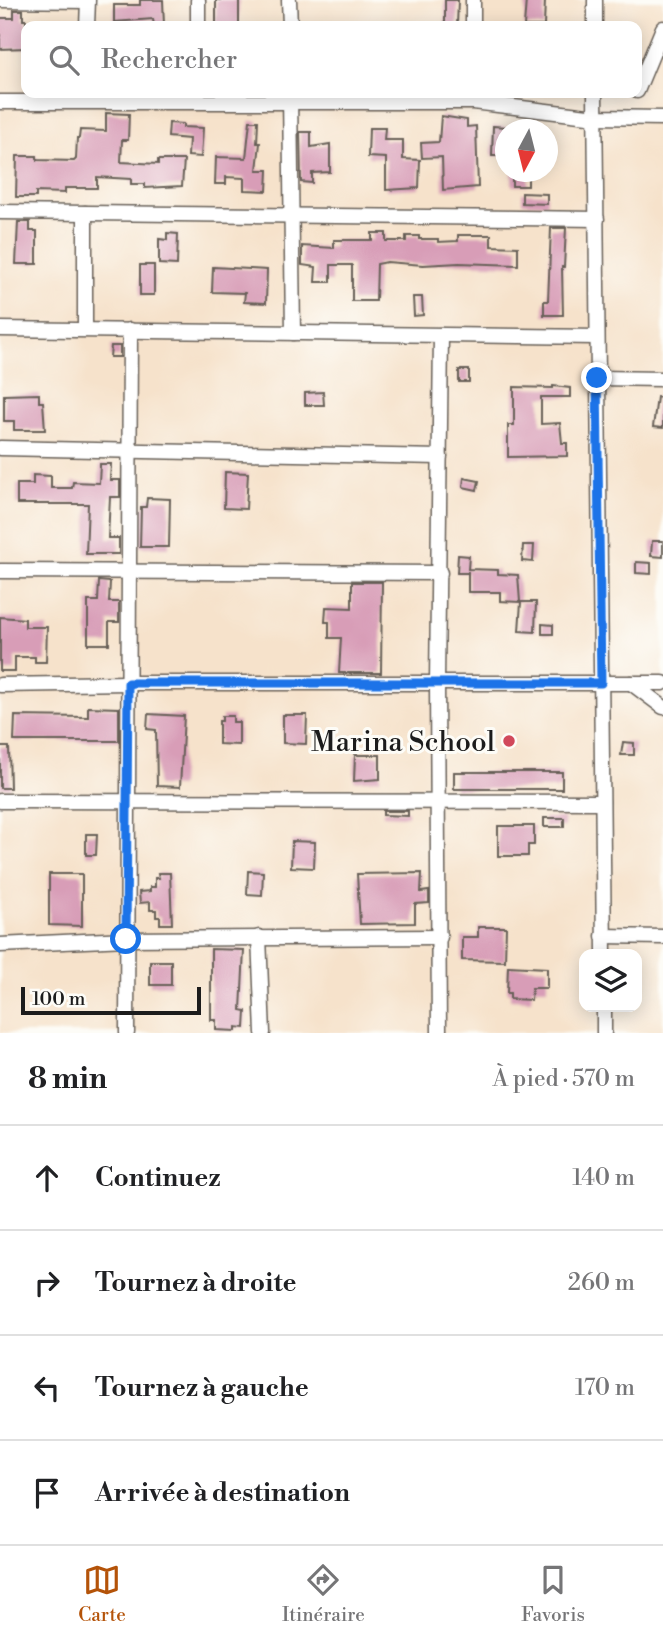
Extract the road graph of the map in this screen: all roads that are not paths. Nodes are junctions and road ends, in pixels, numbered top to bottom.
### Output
1 (0, 0) edge
2 (88, 0) edge
3 (198, 0) edge
4 (289, 0) edge
5 (473, 0) edge
6 (595, 0) edge
7 (88, 21) edge
8 (198, 21) edge
9 (289, 21) edge
10 (473, 21) edge
11 (595, 21) edge
12 (663, 28) edge
13 (642, 78) edge
14 (70, 98) edge
15 (290, 98) edge
16 (479, 98) edge
17 (596, 98) edge
18 (633, 98) edge
19 (0, 102) edge
20 (596, 117) junction
21 (625, 118) junction
22 (663, 118) edge
23 (0, 212) edge
24 (85, 213) junction
25 (292, 215) junction
26 (597, 219) junction
27 (0, 329) edge
28 (85, 330) junction
29 (130, 330) junction
30 (293, 332) junction
31 (441, 335) junction
32 (597, 337) junction
33 (597, 378) junction
34 (663, 379) edge
35 (0, 448) edge
36 (130, 451) junction
37 (440, 457) junction
38 (0, 571) edge
39 (129, 571) junction
40 (440, 573) junction
41 (128, 683) junction
42 (437, 683) junction
43 (601, 683) junction
44 (631, 683) junction
45 (663, 683) edge
46 (0, 685) edge
47 (663, 707) edge
48 (0, 801) edge
49 (128, 801) junction
50 (438, 802) junction
51 (602, 802) junction
52 (603, 936) junction
53 (260, 937) junction
54 (440, 937) junction
55 (663, 937) edge
56 (126, 939) junction
57 (0, 945) edge
58 (604, 949) edge
59 (604, 1012) edge
60 (127, 1033) edge
61 (263, 1033) edge
62 (439, 1033) edge
63 (604, 1033) edge

1 - 2 street
2 - 7 street
3 - 8 street
4 - 9 street
5 - 10 street
6 - 11 street
12 - 13 street
14 - 19 street
15 - 25 street
16 - 20 street
17 - 20 street
18 - 21 street
20 - 21 street
20 - 26 street
21 - 22 street
23 - 24 street
24 - 25 street
24 - 28 street
25 - 26 street
25 - 30 street
26 - 32 street
27 - 28 street
28 - 29 street
29 - 30 street
29 - 36 street
30 - 31 street
31 - 32 street
31 - 37 street
32 - 33 street
33 - 34 street
33 - 43 street
35 - 36 street
36 - 37 street
36 - 39 street
37 - 40 street
38 - 39 street
39 - 40 street
39 - 41 street
40 - 42 street
41 - 42 street
41 - 46 street
41 - 49 street
42 - 43 street
42 - 50 street
43 - 44 street
43 - 51 street
44 - 45 street
44 - 47 street
48 - 49 street
49 - 50 street
49 - 56 street
50 - 51 street
50 - 54 street
51 - 52 street
52 - 55 street
52 - 58 street
53 - 54 street
53 - 56 street
53 - 61 street
54 - 62 street
56 - 57 street
56 - 60 street
59 - 63 street

